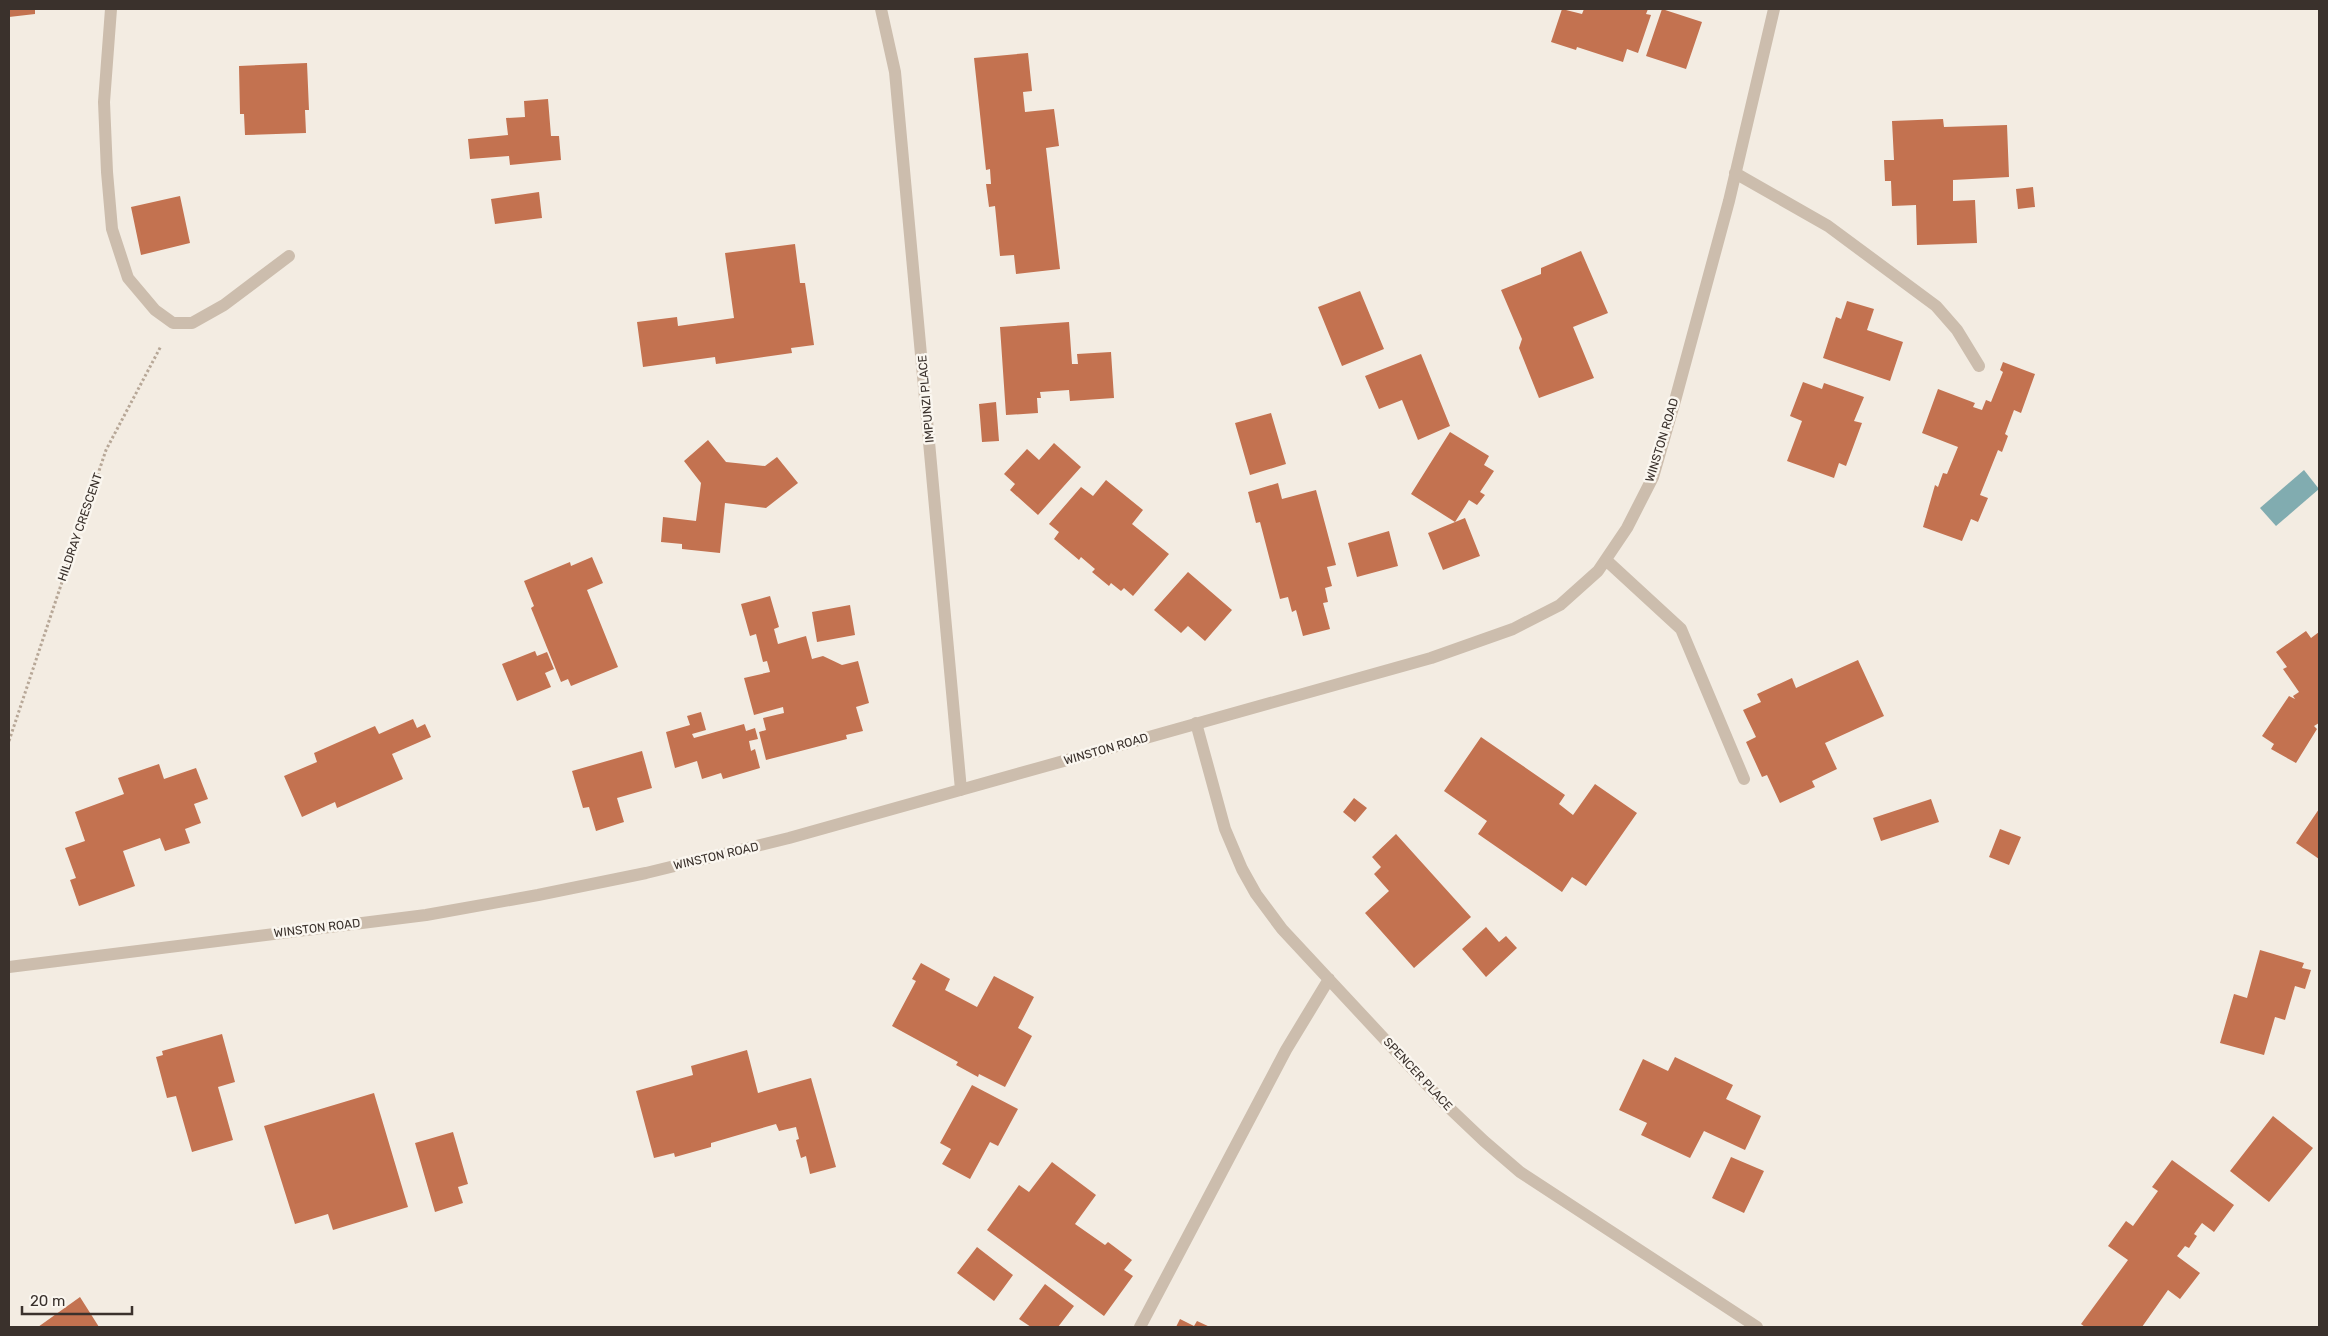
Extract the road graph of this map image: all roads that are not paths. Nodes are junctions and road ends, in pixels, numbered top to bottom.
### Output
1 (111, 9) edge
2 (881, 9) edge
3 (1774, 9) edge
4 (1735, 173) junction
5 (289, 256) dead end
6 (1979, 366) dead end
7 (1606, 560) junction
8 (1196, 723) junction
9 (1744, 779) dead end
10 (961, 790) junction
11 (9, 967) edge
12 (1329, 979) junction
13 (1140, 1327) edge
14 (1756, 1327) edge

1 - 5 street
2 - 10 street, IMPUNZI PLACE
3 - 4 street, WINSTON ROAD
4 - 6 street
4 - 7 street, WINSTON ROAD
7 - 8 street, WINSTON ROAD
7 - 9 street
8 - 10 street, WINSTON ROAD
8 - 12 street, SPENCER PLACE
10 - 11 street, WINSTON ROAD
12 - 13 street
12 - 14 street, SPENCER PLACE

